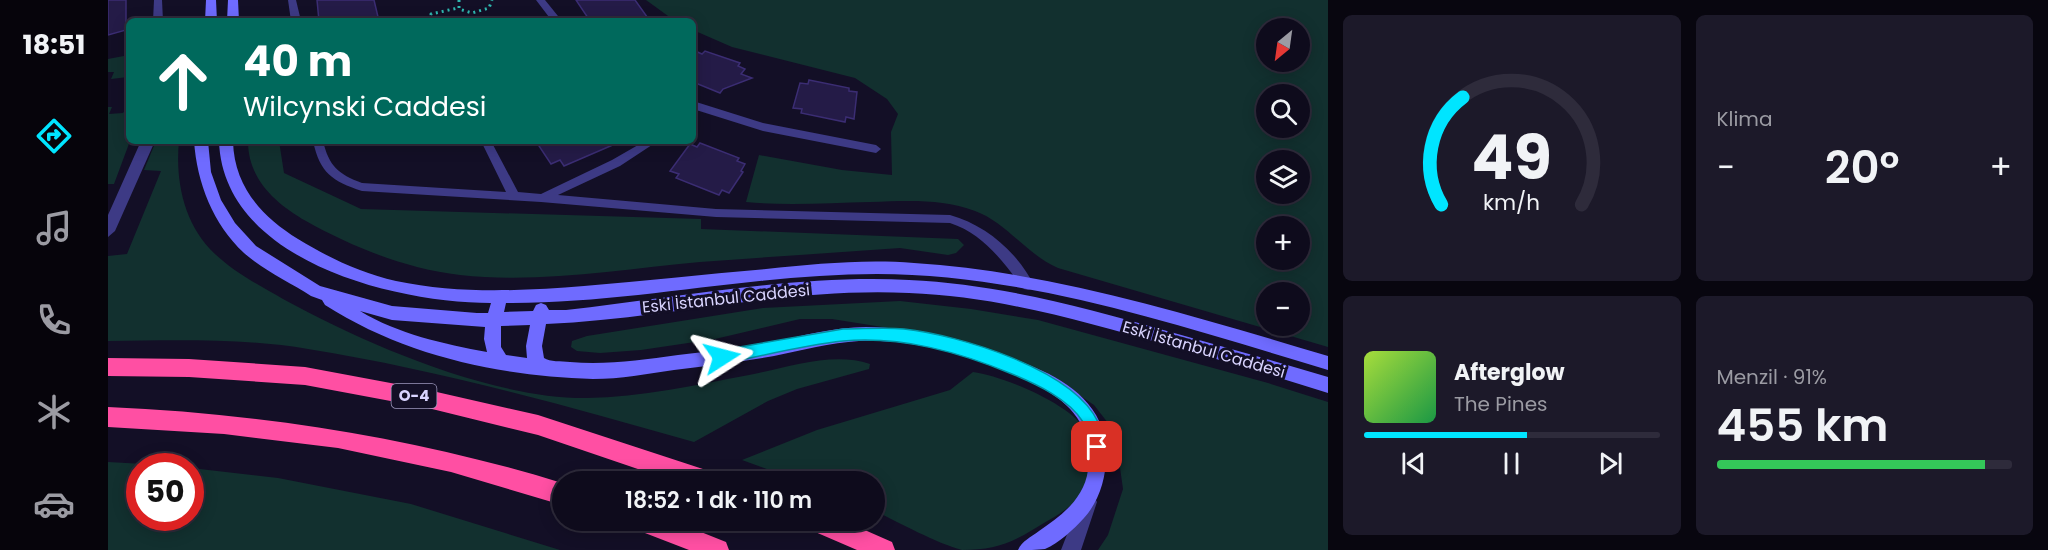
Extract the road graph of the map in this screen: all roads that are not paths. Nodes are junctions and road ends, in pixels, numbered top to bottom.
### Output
1 (158, 0) edge
2 (211, 0) edge
3 (233, 0) edge
4 (292, 0) edge
5 (540, 0) edge
6 (158, 18) edge
7 (211, 18) edge
8 (233, 18) edge
9 (295, 18) edge
10 (555, 18) edge
11 (696, 108) edge
12 (146, 144) edge
13 (201, 144) edge
14 (226, 144) edge
15 (319, 144) edge
16 (488, 144) edge
17 (648, 144) edge
18 (876, 149) dead end
19 (514, 196) junction
20 (541, 198) junction
21 (108, 231) edge
22 (1028, 285) junction
23 (310, 286) junction
24 (543, 296) junction
25 (500, 297) junction
26 (540, 318) junction
27 (496, 320) junction
28 (501, 361) junction
29 (1328, 363) edge
30 (539, 365) junction
31 (108, 367) edge
32 (1328, 385) edge
33 (108, 417) edge
34 (676, 471) edge
35 (1094, 485) junction
36 (552, 491) edge
37 (669, 531) edge
38 (840, 531) edge
39 (718, 550) edge
40 (884, 550) edge
41 (1028, 550) edge
42 (1071, 550) edge

1 - 6 lane
2 - 7 main road
3 - 8 main road
4 - 9 lane
5 - 10 lane
11 - 18 lane
12 - 21 street
13 - 23 main road, Eski İstanbul Caddesi
14 - 25 main road, Eski İstanbul Caddesi
15 - 19 lane
16 - 19 lane
17 - 20 lane
19 - 20 lane
20 - 22 lane
22 - 24 main road, Eski İstanbul Caddesi
22 - 29 main road, Eski İstanbul Caddesi
23 - 27 main road, Eski İstanbul Caddesi
23 - 28 main road
24 - 25 main road, Eski İstanbul Caddesi
24 - 26 main road
25 - 27 main road
26 - 27 main road, Eski İstanbul Caddesi
26 - 30 main road
26 - 32 main road, Eski İstanbul Caddesi
27 - 28 main road
28 - 30 main road
30 - 35 main road
31 - 34 highway, O-4
33 - 36 highway
35 - 41 main road
35 - 42 street
37 - 39 highway
38 - 40 highway

